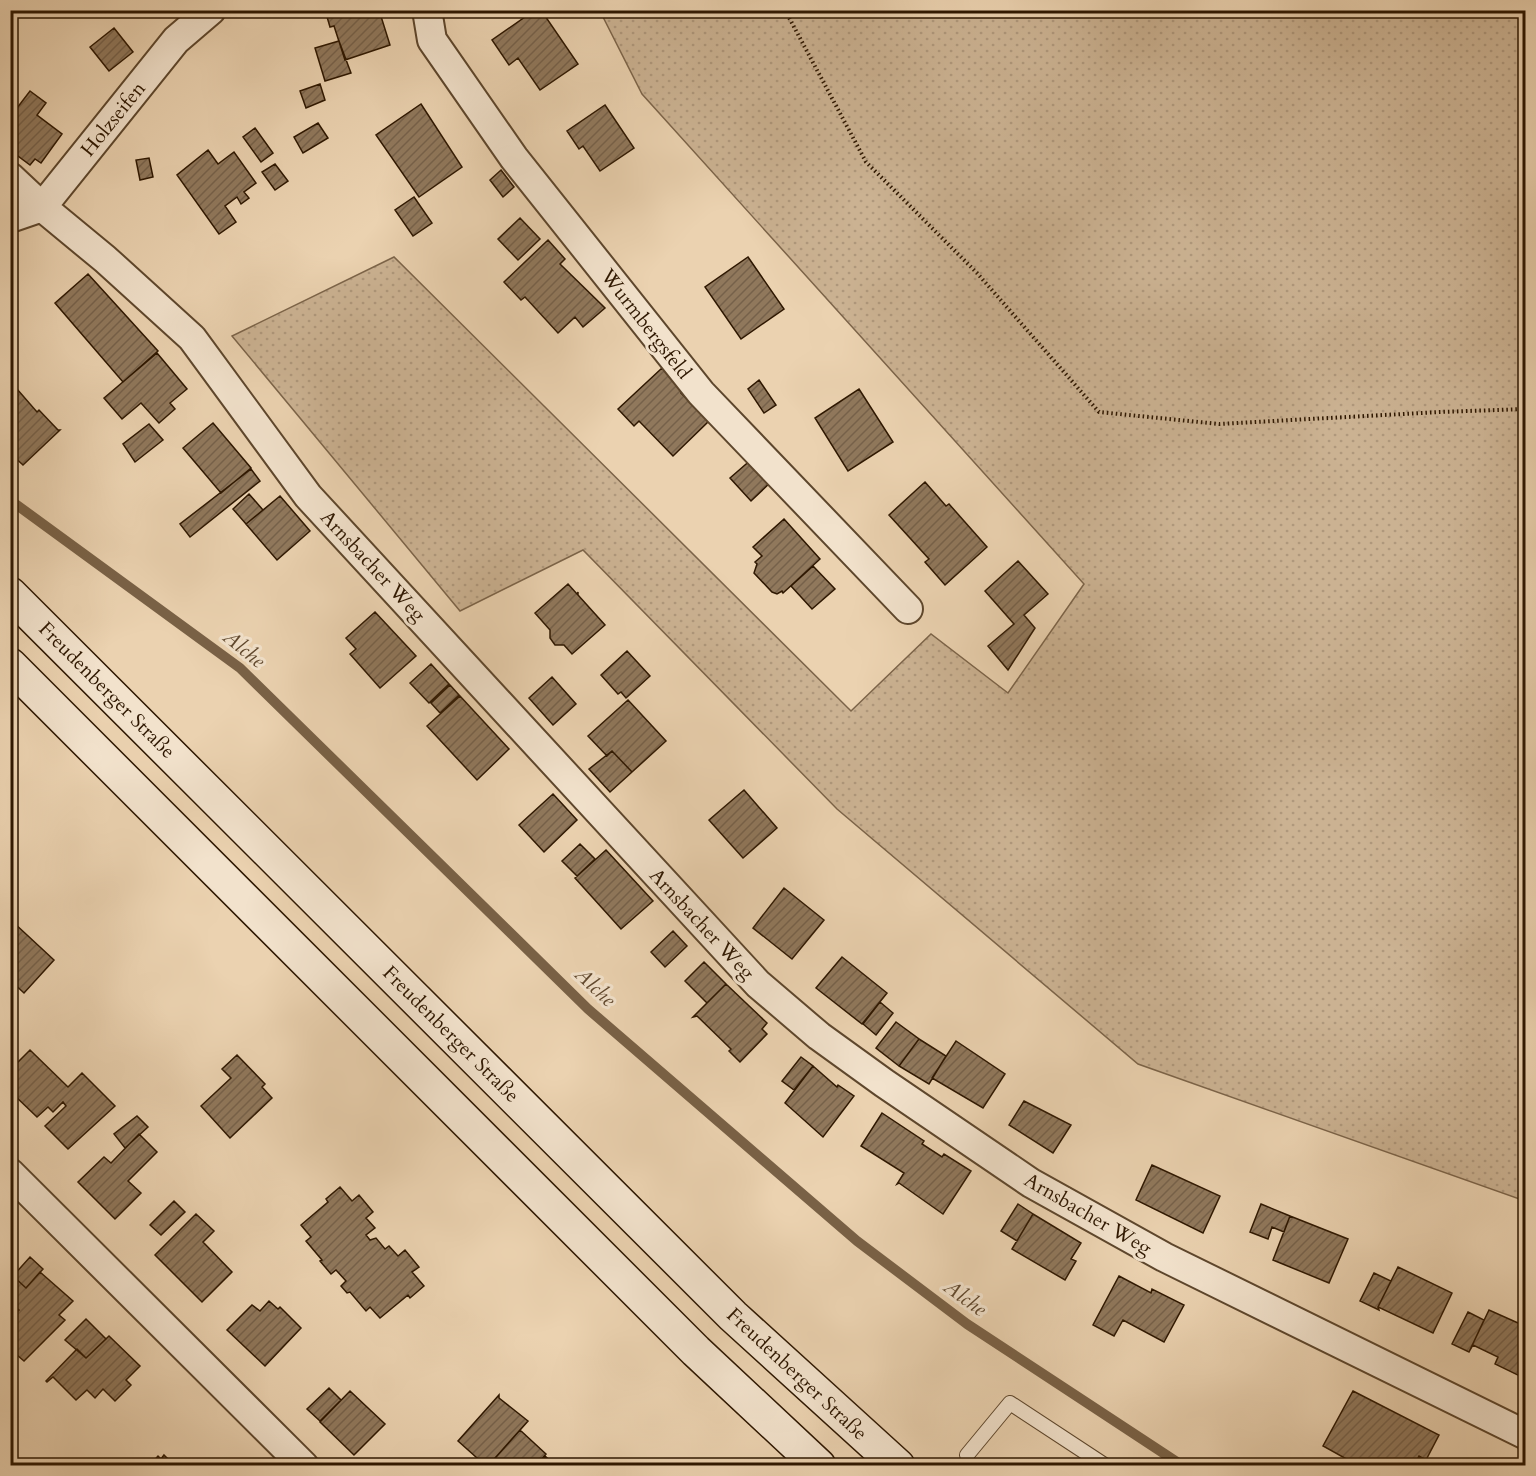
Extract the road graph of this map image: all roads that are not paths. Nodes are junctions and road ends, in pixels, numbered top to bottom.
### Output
1 (211, 10) edge
2 (427, 10) edge
3 (10, 177) edge
4 (42, 207) junction
5 (10, 218) edge
6 (10, 594) edge
7 (908, 609) dead end
8 (10, 665) edge
9 (10, 1173) edge
10 (1526, 1436) edge
11 (967, 1455) dead end
12 (304, 1466) edge
13 (819, 1466) edge
14 (898, 1466) edge
15 (1106, 1466) edge

1 - 4 street, Holzseifen
2 - 7 street, Wurmbergsfeld
3 - 4 street, Arnsbacher Weg
4 - 5 street
4 - 10 street, Arnsbacher Weg
6 - 14 main road, Freudenberger Straße
8 - 13 main road
9 - 12 street
11 - 15 lane

